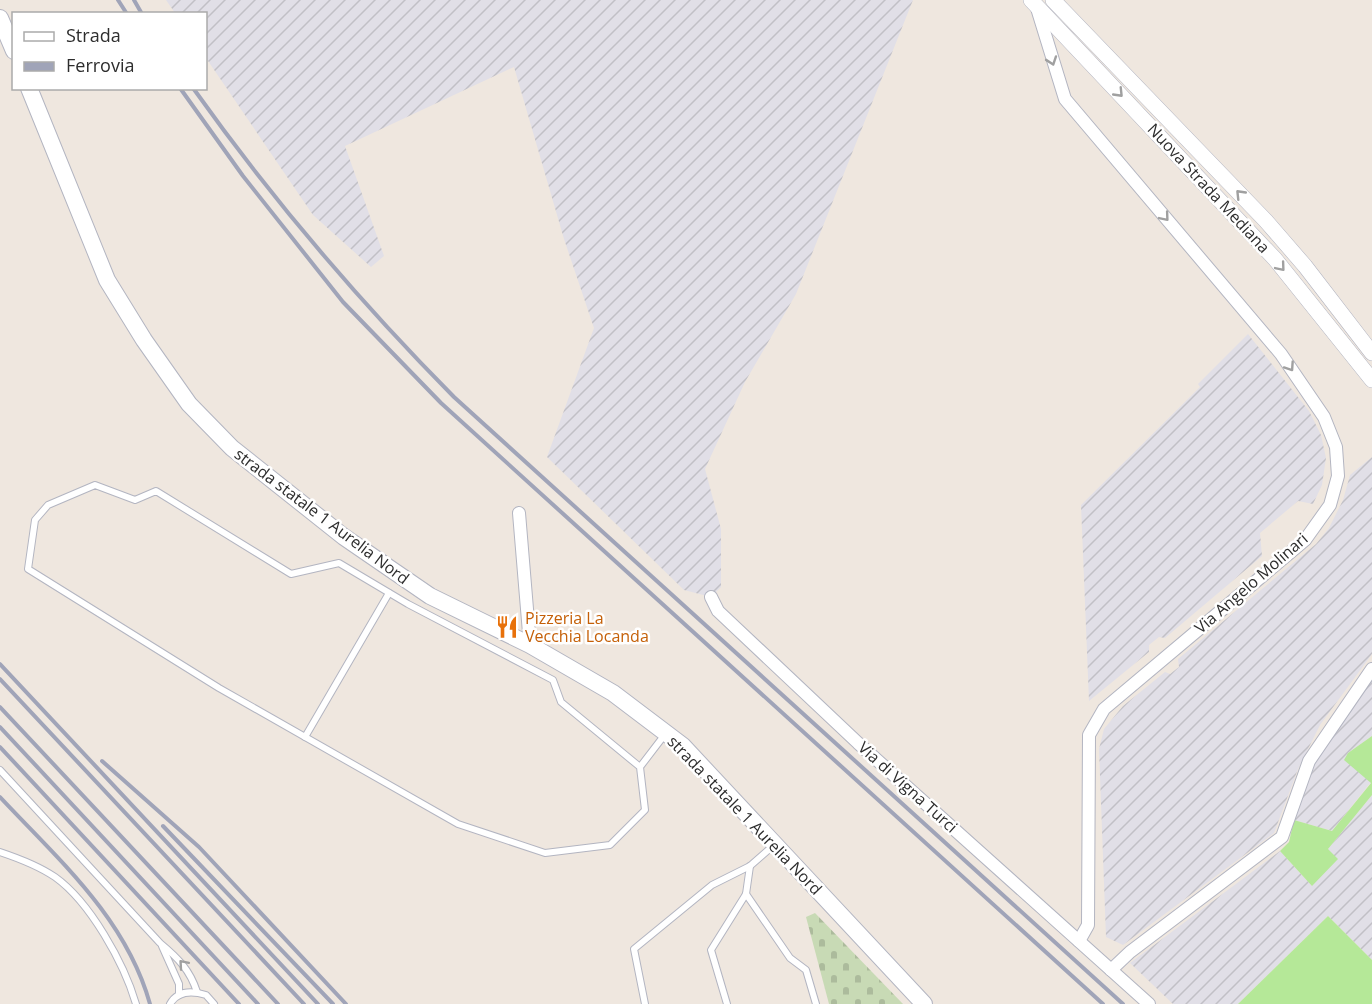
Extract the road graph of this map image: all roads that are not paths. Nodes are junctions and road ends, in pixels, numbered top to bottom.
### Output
1 (1053, 0) edge
2 (1033, 3) edge
3 (0, 18) edge
4 (12, 46) edge
5 (30, 90) edge
6 (1371, 353) edge
7 (1370, 377) edge
8 (519, 513) dead end
9 (389, 593) junction
10 (711, 597) dead end
11 (530, 645) junction
12 (1372, 669) edge
13 (666, 733) junction
14 (305, 737) junction
15 (640, 767) junction
16 (0, 770) edge
17 (776, 843) junction
18 (0, 852) edge
19 (750, 866) junction
20 (746, 894) junction
21 (1079, 941) junction
22 (160, 943) junction
23 (1111, 970) junction
24 (197, 992) junction
25 (178, 995) junction
26 (136, 1004) edge
27 (170, 1004) edge
28 (214, 1004) edge
29 (645, 1004) edge
30 (727, 1004) edge
31 (816, 1004) edge
32 (924, 1004) edge
33 (1149, 1004) edge

6 -> 1 street, Nuova Strada Mediana
2 -> 7 street, Nuova Strada Mediana
2 -> 21 street, Via Angelo Molinari
3 - 4 main road
5 - 11 main road, strada statale 1 Aurelia Nord
8 - 11 street
9 - 14 lane
9 - 14 lane
9 - 15 lane
10 - 21 street, Via di Vigna Turci
11 - 13 main road, strada statale 1 Aurelia Nord
12 - 23 street
13 - 15 lane
13 - 17 main road, strada statale 1 Aurelia Nord
14 - 15 lane
16 - 22 lane
17 - 19 lane
17 - 32 main road, strada statale 1 Aurelia Nord
18 - 26 lane
19 - 20 lane
19 - 29 lane
20 - 30 lane
20 - 31 lane
21 - 23 street, Via di Vigna Turci
24 -> 22 lane
22 - 25 lane
23 - 33 street, Via di Vigna Turci
24 - 25 lane
24 - 28 lane
25 - 27 lane

